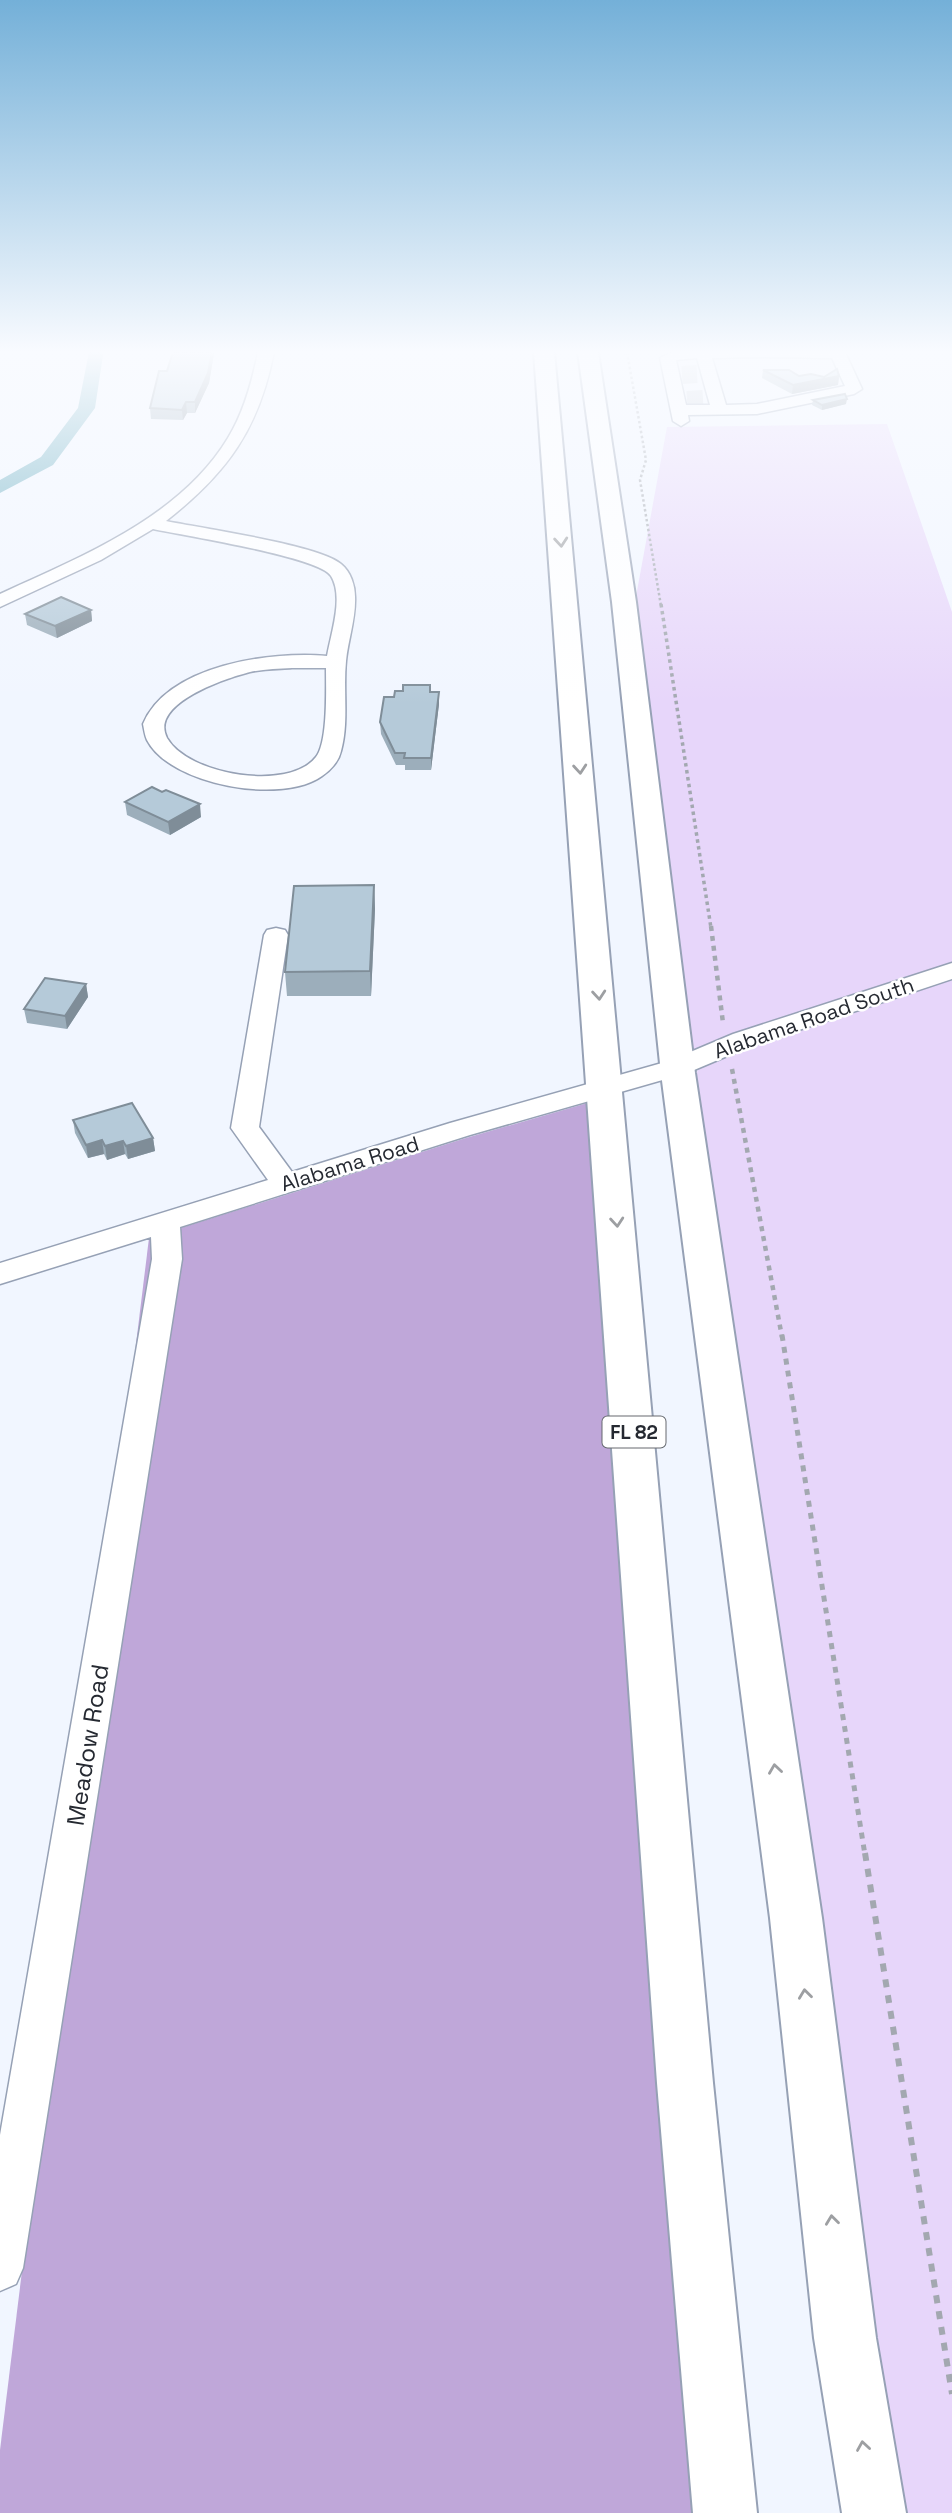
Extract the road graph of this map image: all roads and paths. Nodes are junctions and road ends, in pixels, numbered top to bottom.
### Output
1 (211, 469) edge
2 (554, 469) edge
3 (605, 469) edge
4 (643, 469) edge
5 (151, 523) junction
6 (0, 600) edge
7 (335, 663) junction
8 (276, 934) dead end
9 (952, 971) edge
10 (719, 999) dead end
11 (730, 1061) dead end
12 (678, 1067) junction
13 (606, 1088) junction
14 (286, 1184) junction
15 (165, 1222) junction
16 (12, 1271) edge
17 (0, 2268) edge
18 (952, 2394) edge
19 (725, 2513) edge
20 (874, 2513) edge

1 - 5 street
2 -> 13 highway, FL 82
3 - 12 highway
4 - 10 path
5 - 6 street
5 - 7 street
7 - 7 street
8 - 14 street
9 - 12 street, Alabama Road South
11 - 18 path
12 - 13 street, Alabama Road
20 -> 12 highway
13 - 14 street, Alabama Road
13 -> 19 highway, FL 82
14 - 15 street, Alabama Road
15 - 16 street, Alabama Road
15 - 17 street, Meadow Road

